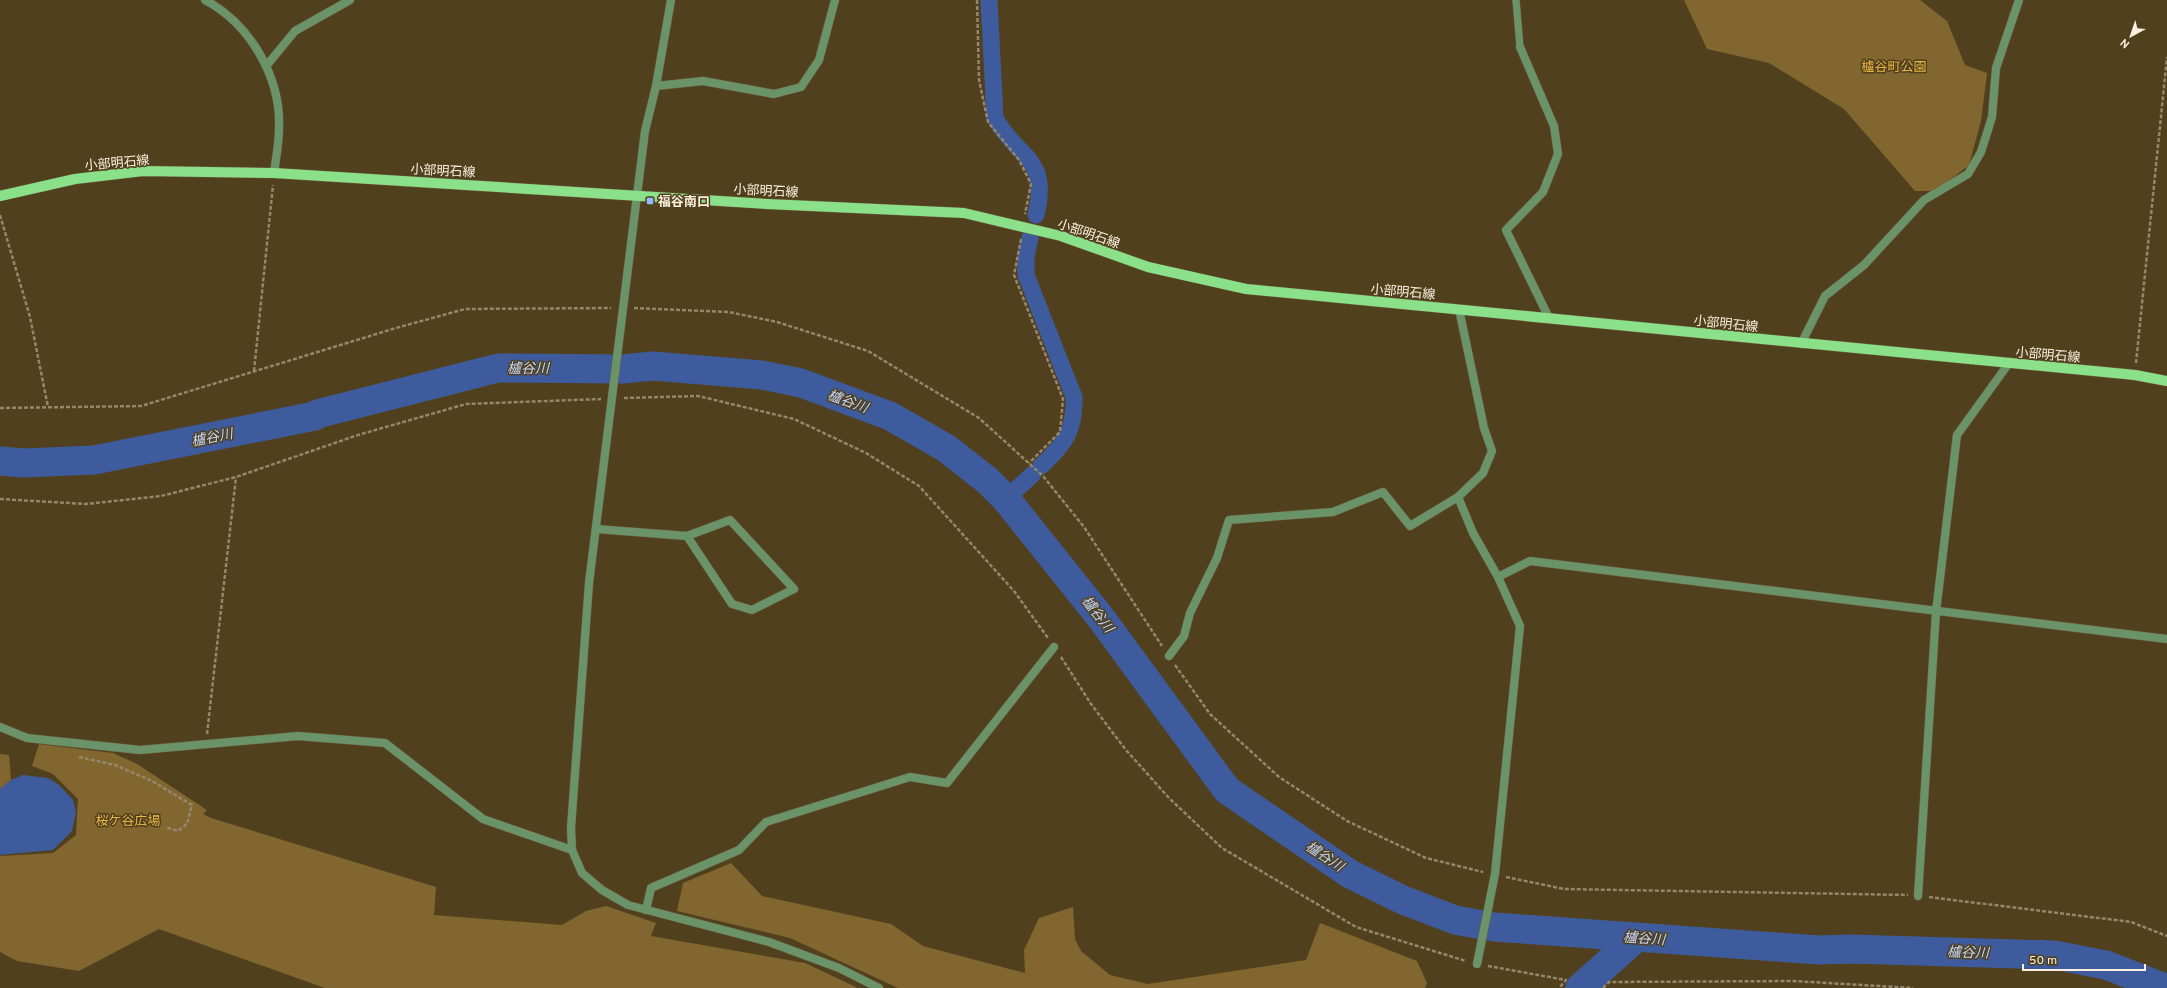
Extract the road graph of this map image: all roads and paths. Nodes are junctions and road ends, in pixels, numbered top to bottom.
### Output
1 (205, 0) edge
2 (350, 0) edge
3 (671, 0) edge
4 (835, 0) edge
5 (1516, 0) edge
6 (2019, 0) edge
7 (1520, 47) joint
8 (2167, 57) edge
9 (267, 65) junction
10 (656, 86) junction
11 (274, 173) junction
12 (637, 195) junction
13 (0, 196) edge
14 (0, 215) edge
15 (1459, 309) junction
16 (623, 312) junction
17 (1549, 318) junction
18 (1801, 344) junction
19 (2009, 364) junction
20 (254, 371) junction
21 (2135, 375) junction
22 (2167, 381) edge
23 (613, 396) junction
24 (48, 407) junction
25 (0, 408) edge
26 (236, 477) junction
27 (1458, 497) junction
28 (0, 499) edge
29 (596, 529) junction
30 (688, 536) junction
31 (1498, 577) junction
32 (1936, 612) junction
33 (2167, 639) edge
34 (1054, 647) dead end
35 (1169, 656) junction
36 (0, 727) edge
37 (205, 744) junction
38 (76, 756) dead end
39 (165, 827) dead end
40 (572, 850) junction
41 (1495, 874) junction
42 (1918, 896) junction
43 (646, 910) junction
44 (2167, 936) edge
45 (1477, 964) joint
46 (879, 988) edge
47 (1559, 988) edge
48 (1602, 988) edge
49 (1913, 988) edge

1 - 9 street
2 - 9 street
3 - 10 street
4 - 10 street
5 - 7 lane
6 - 18 street
7 - 17 street
8 - 21 path
9 - 11 street
10 - 12 street
11 - 12 main road, 小部明石線
11 - 13 main road, 小部明石線
11 - 20 path
12 - 15 main road, 小部明石線
12 - 16 street
14 - 24 path
15 - 17 main road, 小部明石線
15 - 27 street
16 - 20 path
16 - 23 street
16 - 35 path
17 - 18 main road, 小部明石線
18 - 19 main road, 小部明石線
19 - 21 main road, 小部明石線
19 - 32 street
20 - 24 path
21 - 22 main road, 小部明石線
23 - 26 path
23 - 29 street
24 - 25 path
26 - 28 path
26 - 37 path
27 - 31 street
27 - 35 street
29 - 30 street
29 - 40 street
30 - 30 street
31 - 32 street
31 - 41 street
32 - 33 street
32 - 42 street
34 - 43 street
35 - 41 path
36 - 37 street
37 - 40 street
38 - 39 path
40 - 43 street
41 - 42 path
41 - 45 street
42 - 44 path
43 - 46 street
45 - 47 path
48 - 49 path

